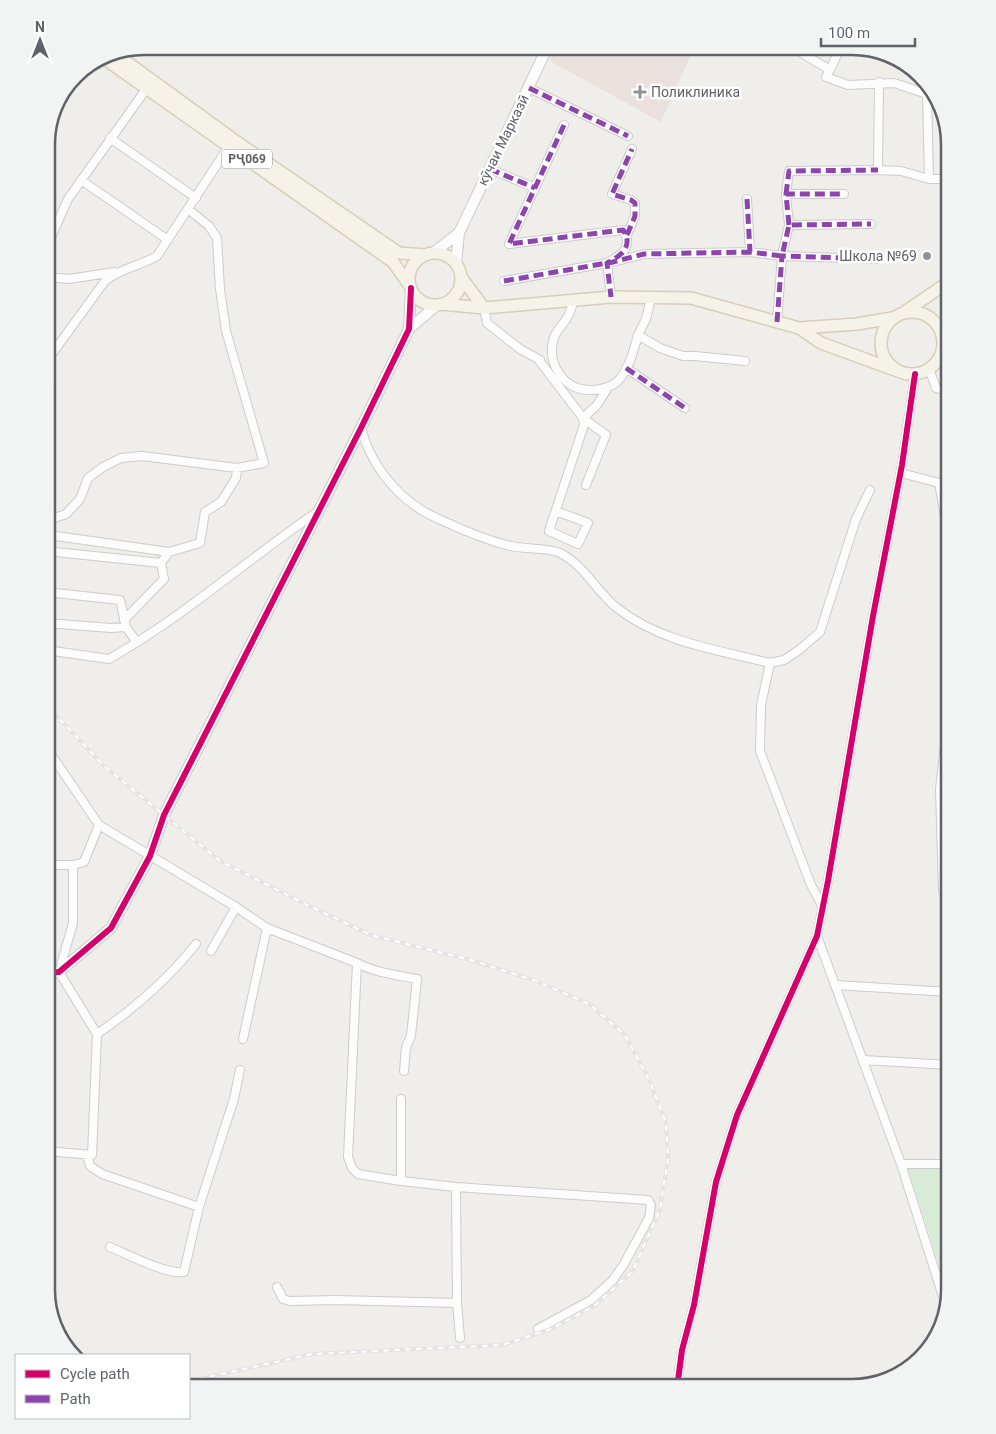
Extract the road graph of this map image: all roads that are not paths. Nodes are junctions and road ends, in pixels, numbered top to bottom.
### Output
1 (544, 55) edge
2 (805, 55) edge
3 (837, 55) edge
4 (120, 58) edge
5 (110, 62) edge
6 (830, 70) junction
7 (879, 82) junction
8 (149, 85) junction
9 (528, 88) junction
10 (925, 93) edge
11 (927, 96) edge
12 (564, 125) dead end
13 (628, 136) dead end
14 (110, 138) junction
15 (231, 143) junction
16 (632, 149) dead end
17 (490, 169) junction
18 (878, 170) junction
19 (929, 179) junction
20 (941, 179) edge
21 (81, 180) junction
22 (535, 188) junction
23 (786, 194) junction
24 (844, 194) dead end
25 (196, 198) junction
26 (747, 199) dead end
27 (188, 209) junction
28 (55, 223) edge
29 (871, 224) dead end
30 (790, 225) junction
31 (459, 234) junction
32 (627, 235) junction
33 (168, 240) junction
34 (750, 252) junction
35 (429, 254) junction
36 (782, 256) junction
37 (877, 259) dead end
38 (456, 263) junction
39 (607, 263) junction
40 (116, 272) junction
41 (462, 277) junction
42 (55, 278) edge
43 (504, 281) dead end
44 (410, 287) junction
45 (941, 288) edge
46 (611, 298) junction
47 (651, 298) junction
48 (574, 300) junction
49 (439, 305) junction
50 (484, 308) junction
51 (905, 312) junction
52 (892, 318) junction
53 (777, 322) junction
54 (799, 328) junction
55 (409, 329) junction
56 (941, 332) edge
57 (638, 334) junction
58 (55, 350) edge
59 (941, 356) edge
60 (538, 359) junction
61 (745, 361) dead end
62 (555, 368) junction
63 (626, 368) junction
64 (929, 369) junction
65 (910, 374) junction
66 (606, 389) junction
67 (941, 389) edge
68 (685, 408) dead end
69 (583, 418) junction
70 (361, 428) junction
71 (237, 468) junction
72 (901, 473) junction
73 (586, 485) dead end
74 (870, 490) dead end
75 (941, 494) edge
76 (319, 510) junction
77 (556, 511) junction
78 (55, 518) edge
79 (55, 536) edge
80 (55, 552) edge
81 (168, 552) junction
82 (161, 563) junction
83 (55, 593) edge
84 (125, 623) junction
85 (55, 624) edge
86 (136, 641) junction
87 (55, 651) edge
88 (770, 663) junction
89 (55, 760) edge
90 (941, 780) edge
91 (941, 823) edge
92 (99, 824) junction
93 (150, 856) junction
94 (55, 865) edge
95 (73, 866) junction
96 (236, 907) junction
97 (823, 907) junction
98 (267, 928) junction
99 (817, 936) junction
100 (196, 944) dead end
101 (211, 951) dead end
102 (357, 963) junction
103 (55, 972) edge
104 (59, 972) junction
105 (835, 985) junction
106 (941, 991) edge
107 (97, 1034) junction
108 (243, 1039) dead end
109 (863, 1060) junction
110 (941, 1064) edge
111 (240, 1070) dead end
112 (404, 1071) dead end
113 (401, 1099) dead end
114 (55, 1152) edge
115 (87, 1155) junction
116 (901, 1164) junction
117 (941, 1164) edge
118 (401, 1181) junction
119 (456, 1187) junction
120 (200, 1207) junction
121 (110, 1247) dead end
122 (277, 1287) dead end
123 (941, 1290) edge
124 (457, 1303) junction
125 (538, 1329) dead end
126 (460, 1338) dead end
127 (678, 1379) edge

1 - 9 street, кӯчаи Марказӣ
2 - 6 street
3 - 6 street
4 - 8 main road, РҶ069
5 - 8 main road, РҶ069
6 - 7 street
7 - 10 street
7 - 18 street
8 - 14 street
8 - 15 main road, РҶ069
9 - 13 street
9 - 17 street, кӯчаи Марказӣ
11 - 19 street
12 - 22 street
14 - 21 street
14 - 25 street
15 - 25 street
15 - 35 main road, РҶ069
15 - 44 main road, РҶ069
16 - 32 street
17 - 22 street
17 - 31 street, кӯчаи Марказӣ
18 - 19 street
18 - 23 street
19 - 20 street
21 - 28 street
21 - 33 street
22 - 32 street
23 - 24 street
23 - 30 street
25 - 27 street
26 - 34 street
27 - 33 street
27 - 71 street
29 - 30 street
30 - 36 street
31 - 35 street
31 - 38 street
32 - 39 street
33 - 40 street
34 - 36 street
34 - 39 street
35 - 38 main road
35 - 44 main road
36 - 37 street
36 - 53 street
38 - 41 main road
39 - 43 street
39 - 46 street
40 - 42 street
40 - 58 street
41 - 49 main road
41 - 50 main road
44 - 49 main road
44 - 55 street
45 - 51 main road
46 - 47 main road
46 - 48 main road
47 - 53 main road
47 - 57 street
48 - 50 main road
48 - 62 street
49 - 50 main road
49 - 55 street
50 - 60 street
51 - 52 main road
51 - 56 main road
52 - 54 main road
52 - 65 main road
53 - 54 main road
54 - 65 main road
55 - 70 street
57 - 61 street
57 - 63 street
59 - 64 main road
60 - 62 street
60 - 69 street
62 - 66 street
63 - 66 street
63 - 68 street
64 - 65 main road
64 - 67 street
65 - 72 street
66 - 69 street
69 - 73 street
69 - 77 street
70 - 76 street
70 - 88 street
71 - 78 street
71 - 81 street
72 - 75 street
72 - 97 street
74 - 88 street
76 - 86 street
76 - 93 street
77 - 77 street
79 - 81 street
80 - 82 street
81 - 82 street
82 - 84 street
83 - 84 street
84 - 85 street
84 - 86 street
86 - 87 street
88 - 97 street
89 - 92 street
90 - 91 street
92 - 93 street
92 - 95 street
93 - 96 street
93 - 104 street
94 - 95 street
95 - 104 street
96 - 98 street
96 - 101 street
97 - 99 street
98 - 102 street
98 - 108 street
99 - 105 street
99 - 127 street
100 - 107 street
102 - 112 street
102 - 118 street
103 - 104 street
104 - 107 street
105 - 106 street
105 - 109 street
107 - 115 street
109 - 110 street
109 - 116 street
111 - 120 street
113 - 118 street
114 - 115 street
115 - 120 street
116 - 117 street
116 - 123 street
118 - 119 street
119 - 124 street
119 - 125 street
120 - 121 street
122 - 124 street
124 - 126 street

